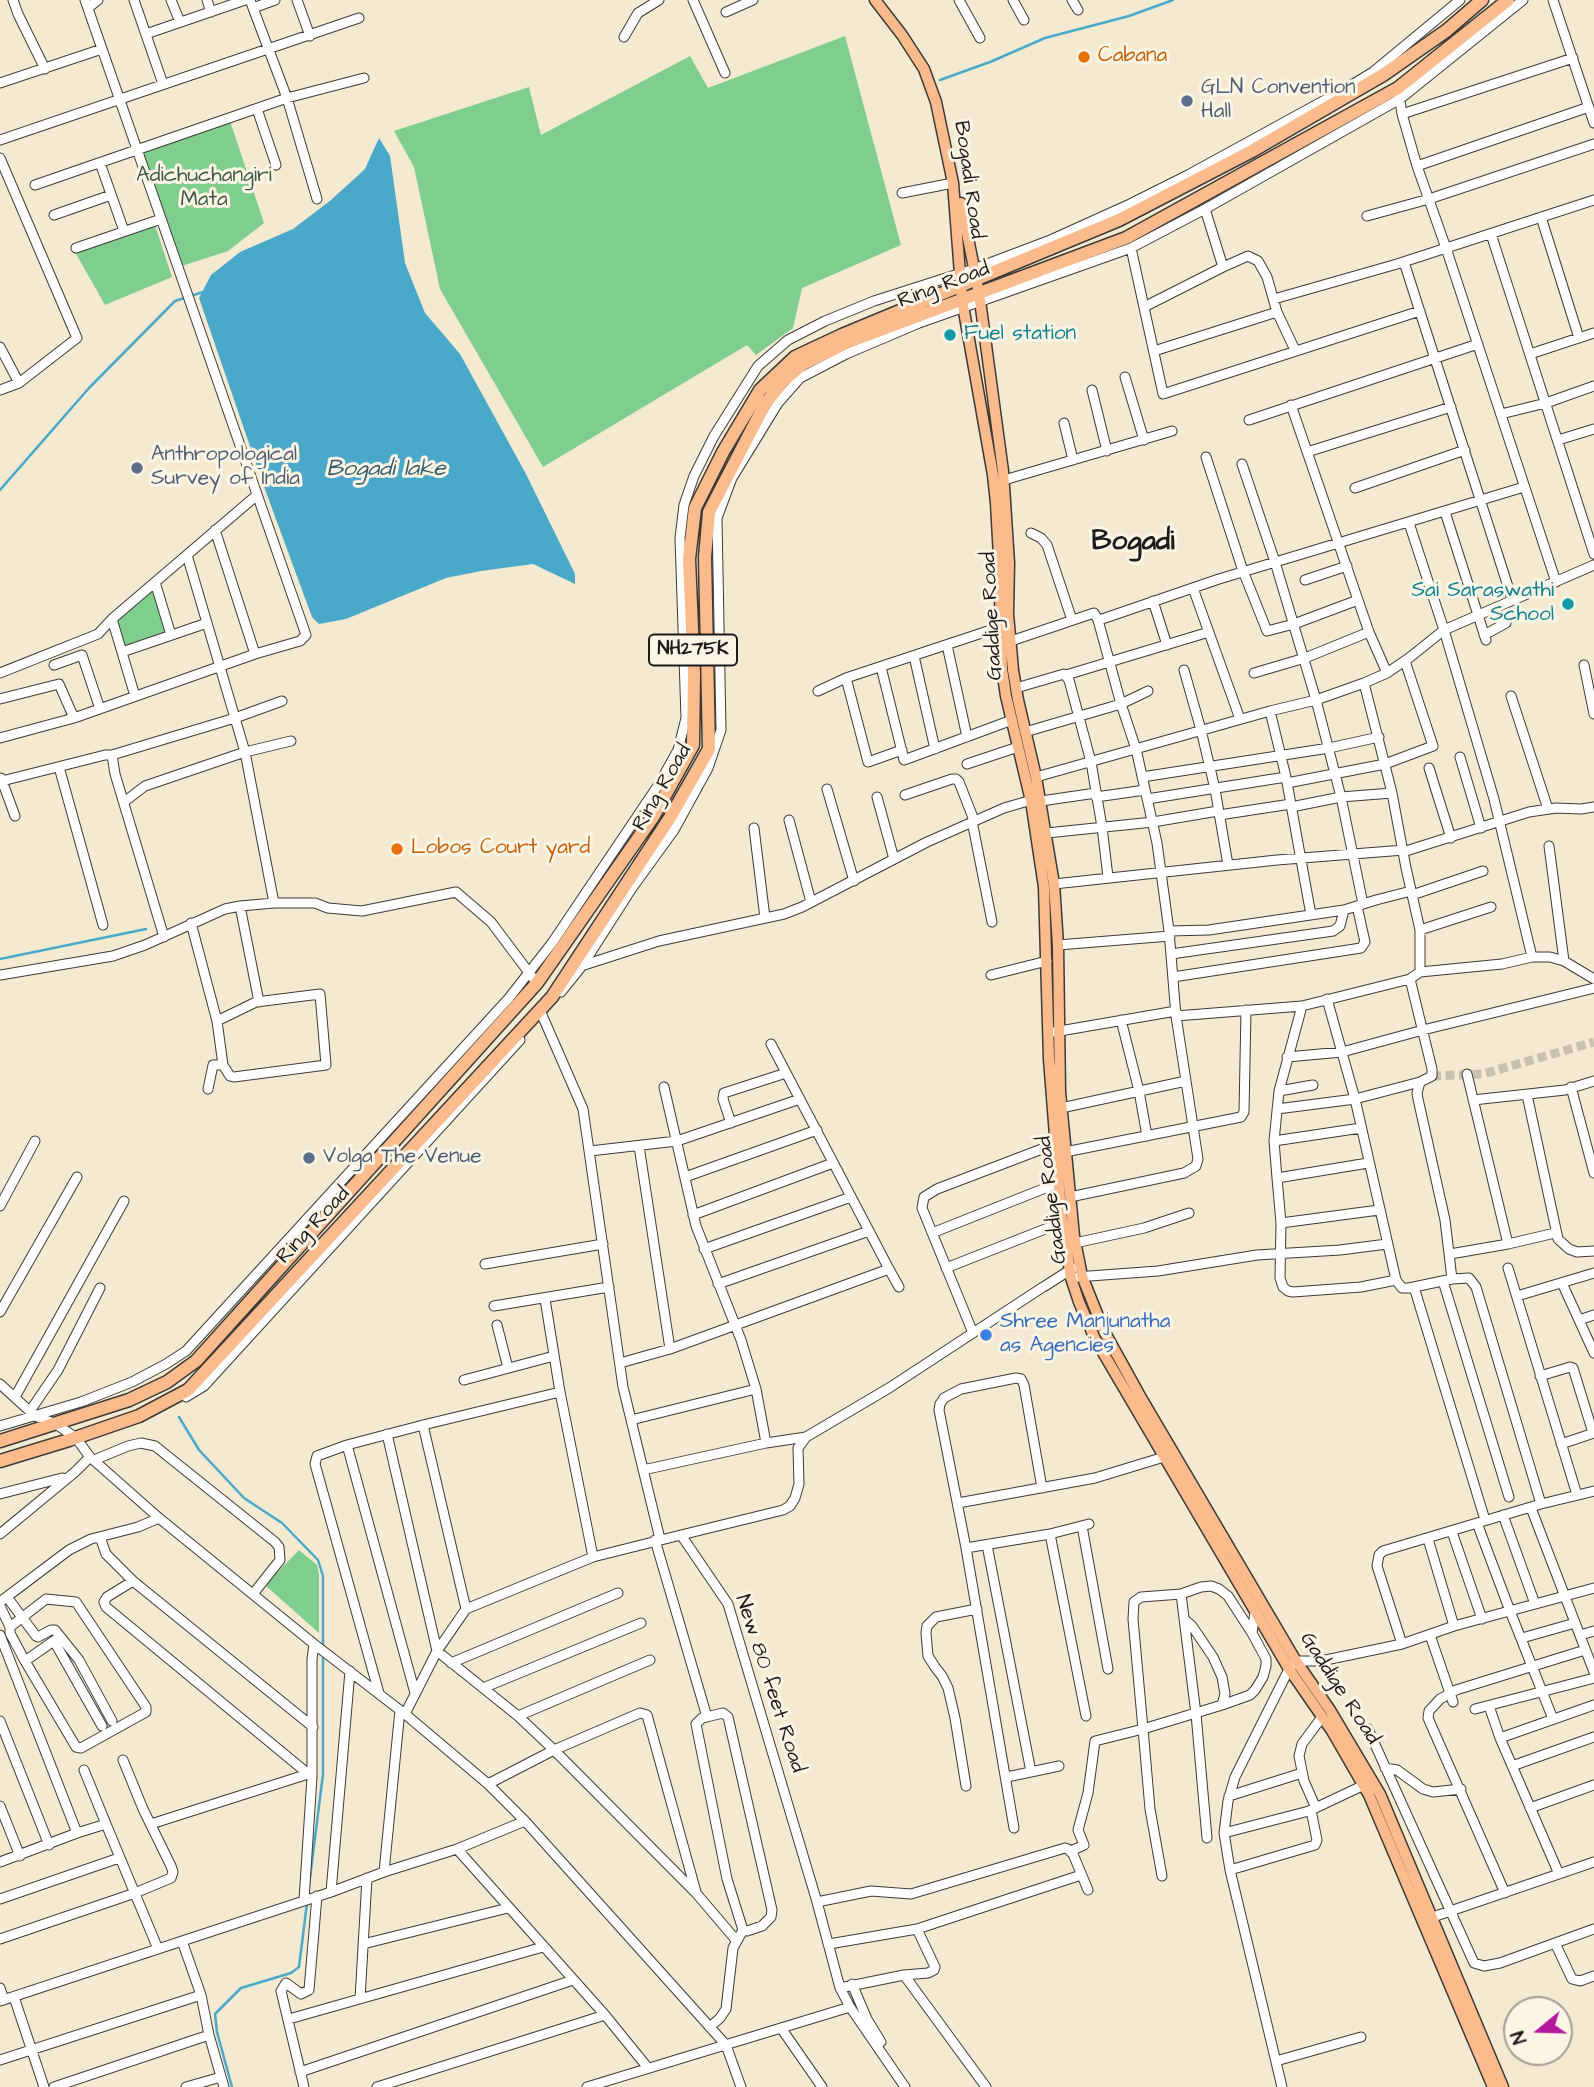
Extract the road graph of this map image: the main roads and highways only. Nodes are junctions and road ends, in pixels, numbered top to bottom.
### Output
1 (875, 0) edge
2 (883, 0) edge
3 (1482, 0) edge
4 (1508, 0) edge
5 (975, 274) junction
6 (961, 279) junction
7 (979, 297) junction
8 (963, 304) junction
9 (1037, 800) junction
10 (1054, 1032) junction
11 (1075, 1272) junction
12 (0, 1441) edge
13 (0, 1464) edge
14 (1293, 1665) junction
15 (1428, 1919) junction
16 (1493, 2087) edge
17 (1503, 2087) edge

1 - 6 main road, Bogadi Road
2 - 5 main road, Bogadi Road
3 - 5 highway, Ring Road / NH275K
4 - 7 highway, Ring Road / NH275K
5 - 6 highway, Ring Road / NH275K
5 - 7 main road, Bogadi Road
6 - 8 main road, Bogadi Road
6 - 12 highway, Ring Road / NH275K
7 - 8 highway, Ring Road / NH275K
7 - 9 main road, Gaddige Road
8 - 9 main road, Gaddige Road
8 - 13 highway, Ring Road / NH275K
9 - 10 main road, Gaddige Road
9 - 10 main road, Gaddige Road
10 - 11 main road, Gaddige Road
10 - 11 main road, Gaddige Road
11 - 14 main road, Gaddige Road
11 - 14 main road, Gaddige Road
14 - 15 main road, Gaddige Road
14 - 15 main road, Gaddige Road
15 - 16 main road, Gaddige Road
15 - 17 main road, Gaddige Road

